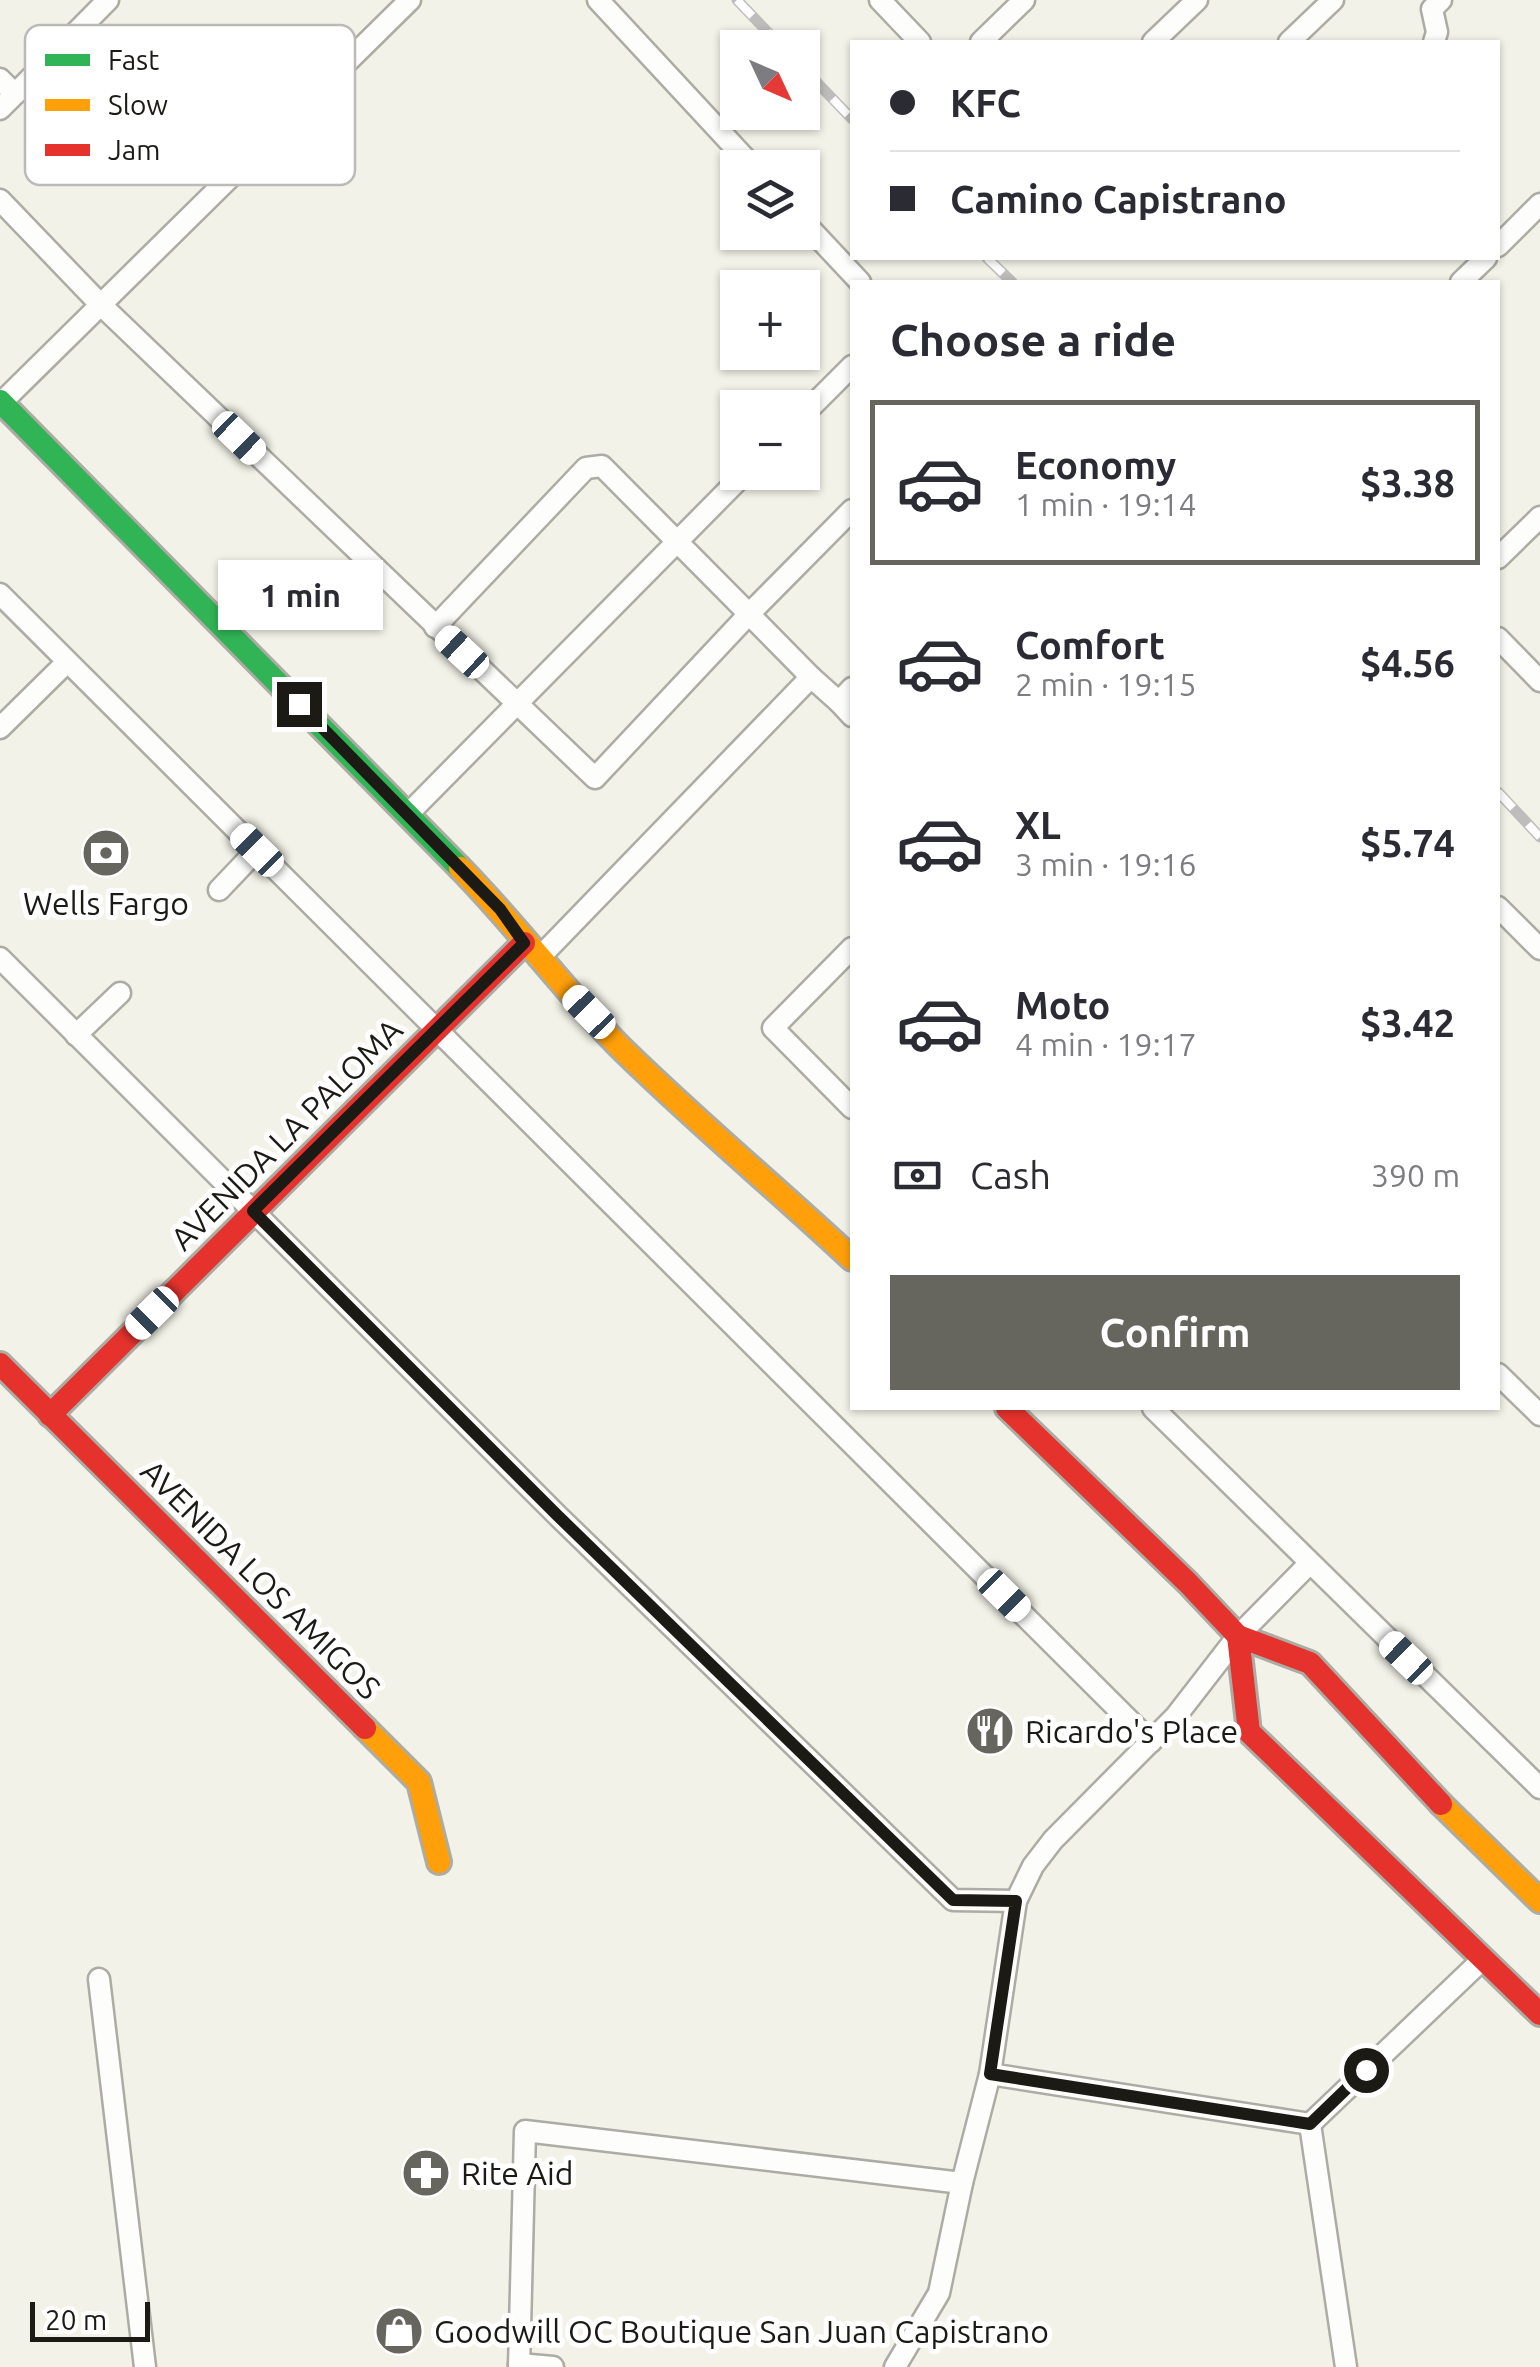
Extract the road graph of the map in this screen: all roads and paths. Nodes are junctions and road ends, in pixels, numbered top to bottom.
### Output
1 (108, 0) edge
2 (410, 0) edge
3 (598, 0) edge
4 (880, 0) edge
5 (1024, 0) edge
6 (1197, 0) edge
7 (1333, 0) edge
8 (1441, 0) edge
9 (81, 25) edge
10 (918, 40) edge
11 (983, 40) edge
12 (1155, 40) edge
13 (1291, 40) edge
14 (1434, 40) edge
15 (355, 54) edge
16 (25, 76) edge
17 (5, 94) edge
18 (737, 150) edge
19 (220, 185) edge
20 (0, 200) edge
21 (1540, 204) edge
22 (820, 239) edge
23 (1500, 244) edge
24 (1484, 260) edge
25 (858, 280) edge
26 (1463, 280) edge
27 (99, 303) junction
28 (850, 368) edge
29 (820, 398) edge
30 (1, 400) edge
31 (729, 490) edge
32 (850, 512) edge
33 (1540, 518) edge
34 (678, 542) junction
35 (1500, 556) edge
36 (0, 594) edge
37 (749, 614) junction
38 (435, 627) junction
39 (1500, 640) edge
40 (67, 662) junction
41 (811, 677) junction
42 (1540, 680) edge
43 (848, 702) edge
44 (515, 703) junction
45 (0, 728) edge
46 (408, 814) junction
47 (257, 850) junction
48 (219, 890) dead end
49 (1500, 908) edge
50 (1540, 949) edge
51 (850, 950) edge
52 (531, 951) junction
53 (0, 958) edge
54 (120, 993) dead end
55 (438, 1030) junction
56 (76, 1035) junction
57 (850, 1106) edge
58 (253, 1211) junction
59 (850, 1253) edge
60 (0, 1364) edge
61 (1500, 1376) edge
62 (1009, 1410) edge
63 (1154, 1410) edge
64 (50, 1414) junction
65 (1540, 1415) edge
66 (1309, 1564) junction
67 (1238, 1636) junction
68 (1151, 1742) junction
69 (1540, 1788) edge
70 (439, 1862) dead end
71 (1540, 1900) edge
72 (1016, 1901) junction
73 (1483, 1959) junction
74 (99, 1979) dead end
75 (1540, 2014) edge
76 (990, 2074) junction
77 (1310, 2124) junction
78 (962, 2183) junction
79 (519, 2365) edge
80 (145, 2367) edge
81 (553, 2367) edge
82 (895, 2367) edge
83 (1346, 2367) edge

1 - 9 lane
2 - 15 lane
3 - 18 lane
4 - 10 lane
5 - 11 lane
6 - 12 lane
7 - 13 lane
8 - 14 lane
16 - 17 lane
19 - 27 lane
20 - 27 lane
21 - 23 lane
22 - 25 lane
24 - 26 lane
27 - 30 lane
27 - 38 lane
28 - 29 lane
30 - 46 main road
31 - 34 lane
32 - 37 lane
33 - 35 lane
34 - 37 lane
34 - 38 lane
34 - 44 lane
36 - 40 lane
37 - 41 lane
37 - 44 lane
38 - 44 lane
39 - 42 lane
40 - 45 lane
40 - 47 lane
41 - 43 lane
41 - 52 lane
44 - 46 lane
46 - 52 main road
47 - 48 lane
47 - 55 lane
49 - 50 lane
51 - 57 lane
52 - 55 main road, AVENIDA LA PALOMA
52 - 59 main road
53 - 56 lane
54 - 56 lane
55 - 58 main road, AVENIDA LA PALOMA
55 - 68 lane
56 - 58 lane
58 - 64 main road, AVENIDA LA PALOMA
58 - 72 lane
60 - 64 main road, AVENIDA LOS AMIGOS
61 - 65 lane
62 - 67 main road
63 - 66 lane
64 - 70 main road, AVENIDA LOS AMIGOS
66 - 67 lane
66 - 69 lane
67 - 68 lane
67 - 71 main road
67 - 73 main road
68 - 72 lane
72 - 76 lane
73 - 75 main road
73 - 77 lane
74 - 80 lane
76 - 77 lane
76 - 78 lane
77 - 83 lane
78 - 79 lane
78 - 82 lane
79 - 81 lane

